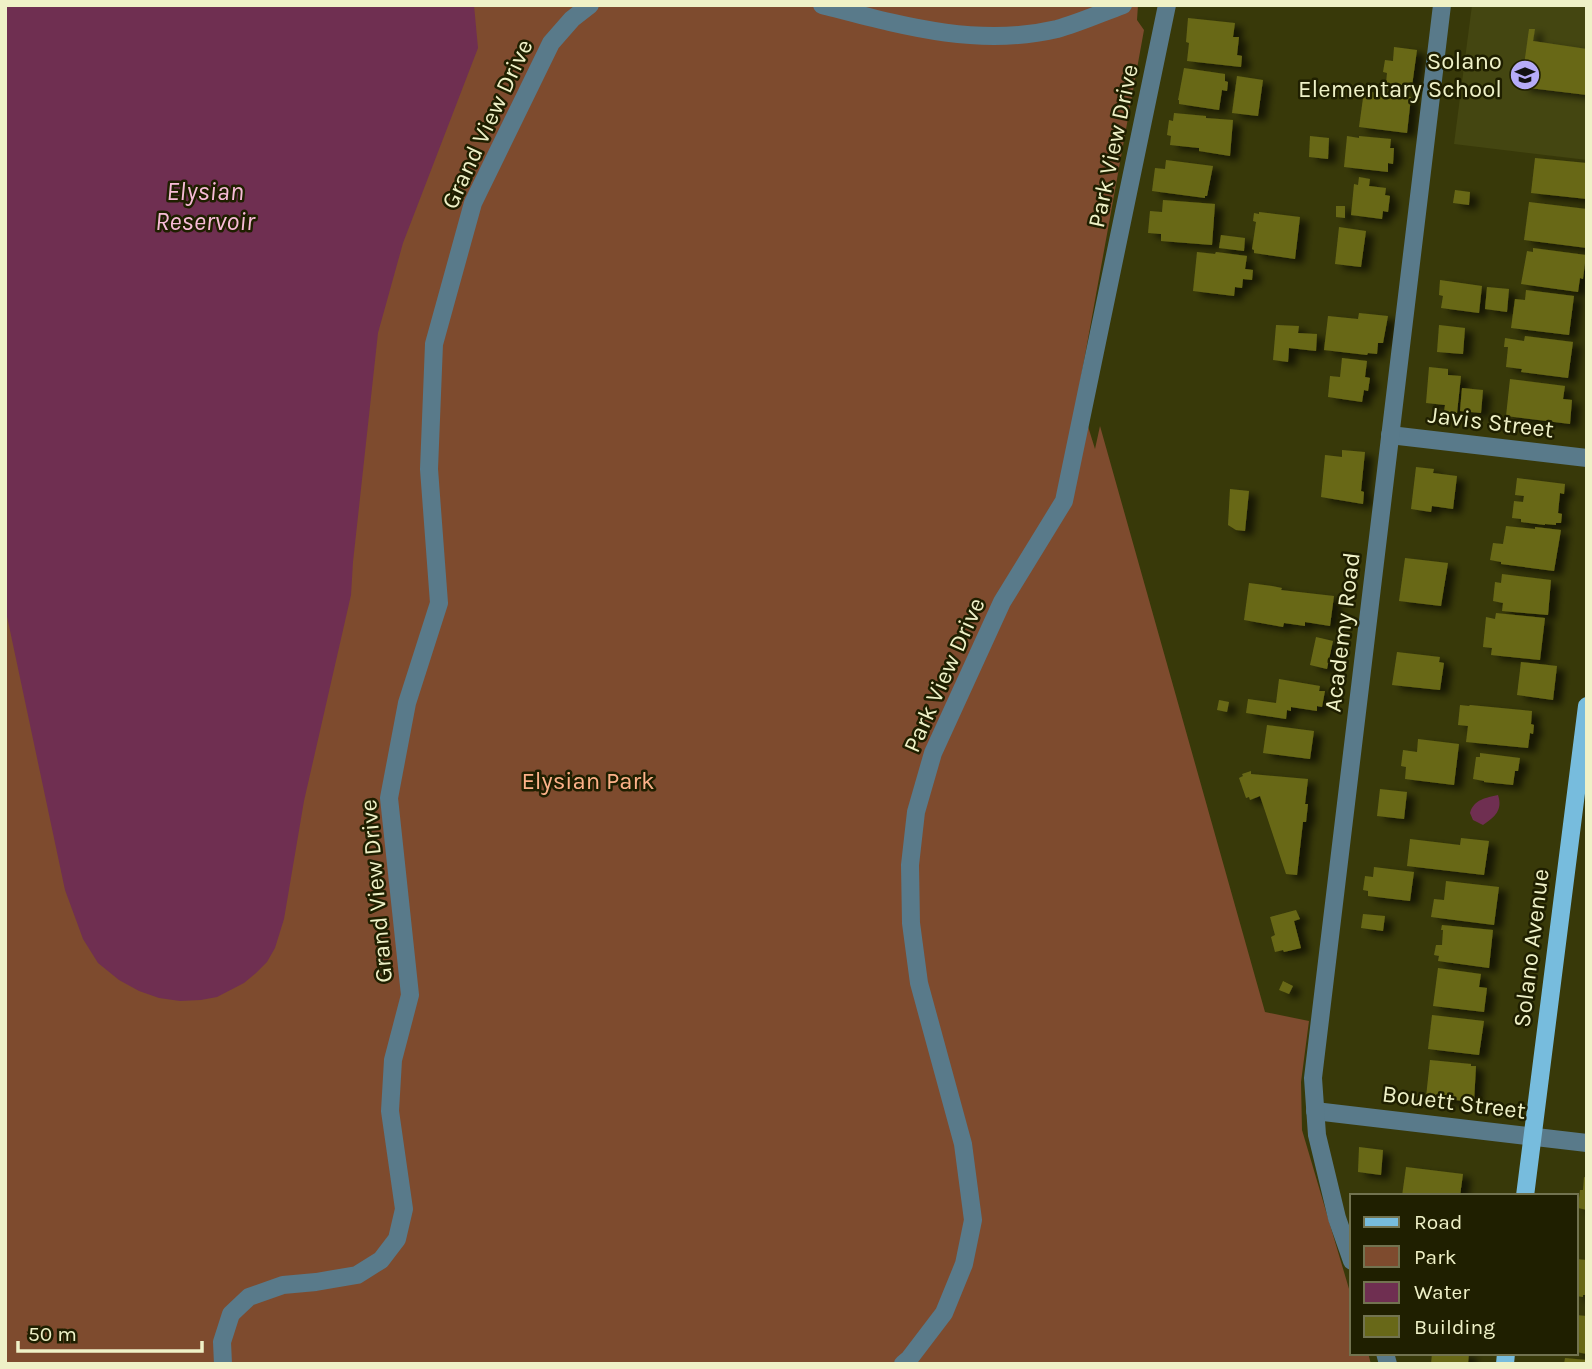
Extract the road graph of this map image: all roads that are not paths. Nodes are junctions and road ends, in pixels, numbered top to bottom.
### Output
1 (590, 5) edge
2 (822, 5) edge
3 (1123, 5) edge
4 (1167, 5) edge
5 (1442, 5) edge
6 (1390, 435) junction
7 (1587, 458) edge
8 (1587, 706) edge
9 (1315, 1111) junction
10 (1532, 1136) junction
11 (1587, 1143) edge
12 (1525, 1194) edge
13 (1350, 1255) edge
14 (223, 1364) edge
15 (903, 1364) edge

1 - 14 street, Grand View Drive
2 - 3 street
4 - 15 street, Park View Drive
5 - 6 street, Academy Road
6 - 7 street, Javis Street
6 - 9 street, Academy Road
8 - 10 main road, Solano Avenue
9 - 10 street, Bouett Street
9 - 13 street, Academy Road
10 - 11 street, Bouett Street
10 - 12 main road, Solano Avenue

